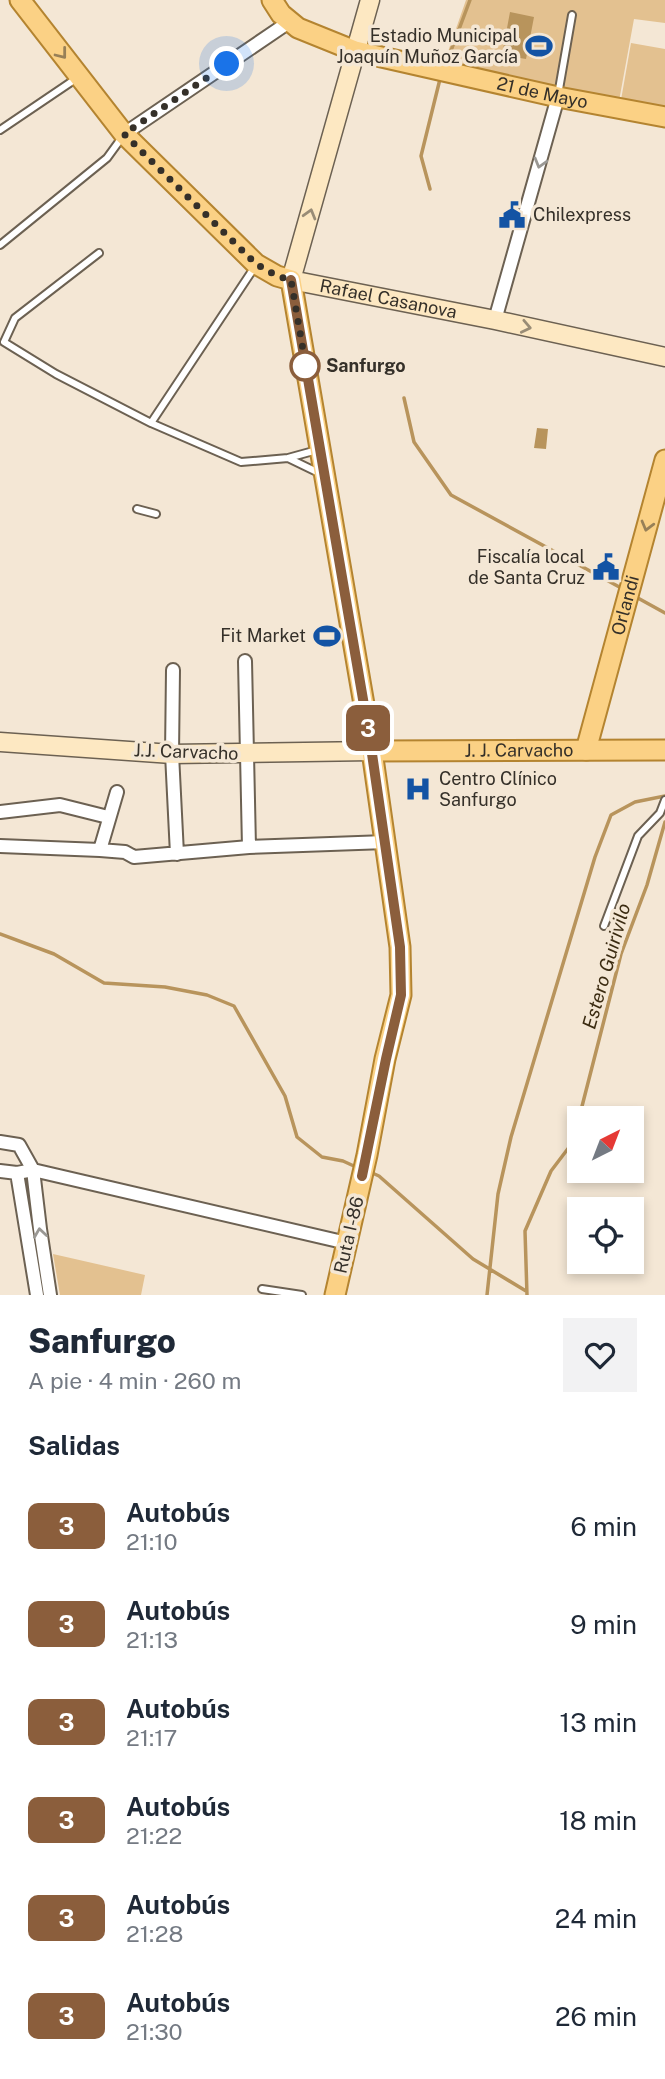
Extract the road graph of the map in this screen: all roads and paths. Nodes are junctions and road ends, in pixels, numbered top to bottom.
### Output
1 (20, 0) edge
2 (272, 0) edge
3 (370, 0) edge
4 (572, 15) dead end
5 (289, 22) junction
6 (355, 51) junction
7 (80, 76) junction
8 (558, 97) junction
9 (665, 117) edge
10 (0, 130) edge
11 (124, 134) junction
12 (0, 245) edge
13 (99, 253) dead end
14 (256, 264) junction
15 (291, 280) junction
16 (495, 320) junction
17 (665, 358) edge
18 (150, 423) junction
19 (319, 449) junction
20 (288, 458) junction
21 (665, 460) edge
22 (324, 475) junction
23 (137, 509) dead end
24 (156, 514) dead end
25 (245, 661) dead end
26 (173, 670) dead end
27 (0, 742) edge
28 (586, 750) junction
29 (665, 750) edge
30 (372, 751) junction
31 (248, 753) junction
32 (172, 754) junction
33 (117, 792) dead end
34 (665, 800) edge
35 (0, 812) edge
36 (108, 817) junction
37 (386, 842) junction
38 (0, 846) edge
39 (249, 847) junction
40 (100, 850) junction
41 (177, 854) junction
42 (604, 926) dead end
43 (0, 1142) edge
44 (33, 1170) junction
45 (0, 1171) edge
46 (17, 1173) junction
47 (347, 1243) junction
48 (262, 1289) dead end
49 (37, 1295) edge
50 (50, 1295) edge
51 (302, 1295) edge
52 (335, 1295) edge

1 -> 7 main road, Rafael Casanova
2 - 5 main road, 21 de Mayo
3 - 6 main road
4 - 8 lane
5 - 6 main road, 21 de Mayo
5 - 11 street
6 - 8 main road, 21 de Mayo
15 -> 6 main road
7 - 10 lane
7 - 11 main road, Rafael Casanova
8 - 9 main road, 21 de Mayo
8 -> 16 street
11 - 12 lane
11 - 14 main road, Rafael Casanova
13 - 18 lane
14 - 15 main road, Rafael Casanova
14 - 18 lane
15 - 16 main road, Rafael Casanova
15 - 19 main road, Ruta I-86
16 -> 17 main road, Rafael Casanova
18 - 20 lane
19 - 20 lane
19 - 22 main road, Ruta I-86
20 - 22 lane
21 -> 28 main road, Orlandi
22 - 30 main road, Ruta I-86
23 - 24 lane
25 - 31 street
26 - 32 street
27 - 32 main road, J.J. Carvacho
28 - 29 main road, J. J. Carvacho
28 - 30 main road, J. J. Carvacho
30 - 31 main road, J.J. Carvacho
30 - 37 main road, Ruta I-86
31 - 32 main road, J.J. Carvacho
31 - 39 street
32 - 41 street
33 - 36 street
34 - 42 lane
35 - 36 street
36 - 40 street
37 - 39 street
37 - 47 main road, Ruta I-86
38 - 40 street
39 - 41 street
40 - 41 street
43 - 44 street
44 - 46 street
44 - 47 street
50 -> 44 street
45 - 46 street
46 - 49 street
47 - 52 main road, Ruta I-86
48 - 51 lane

